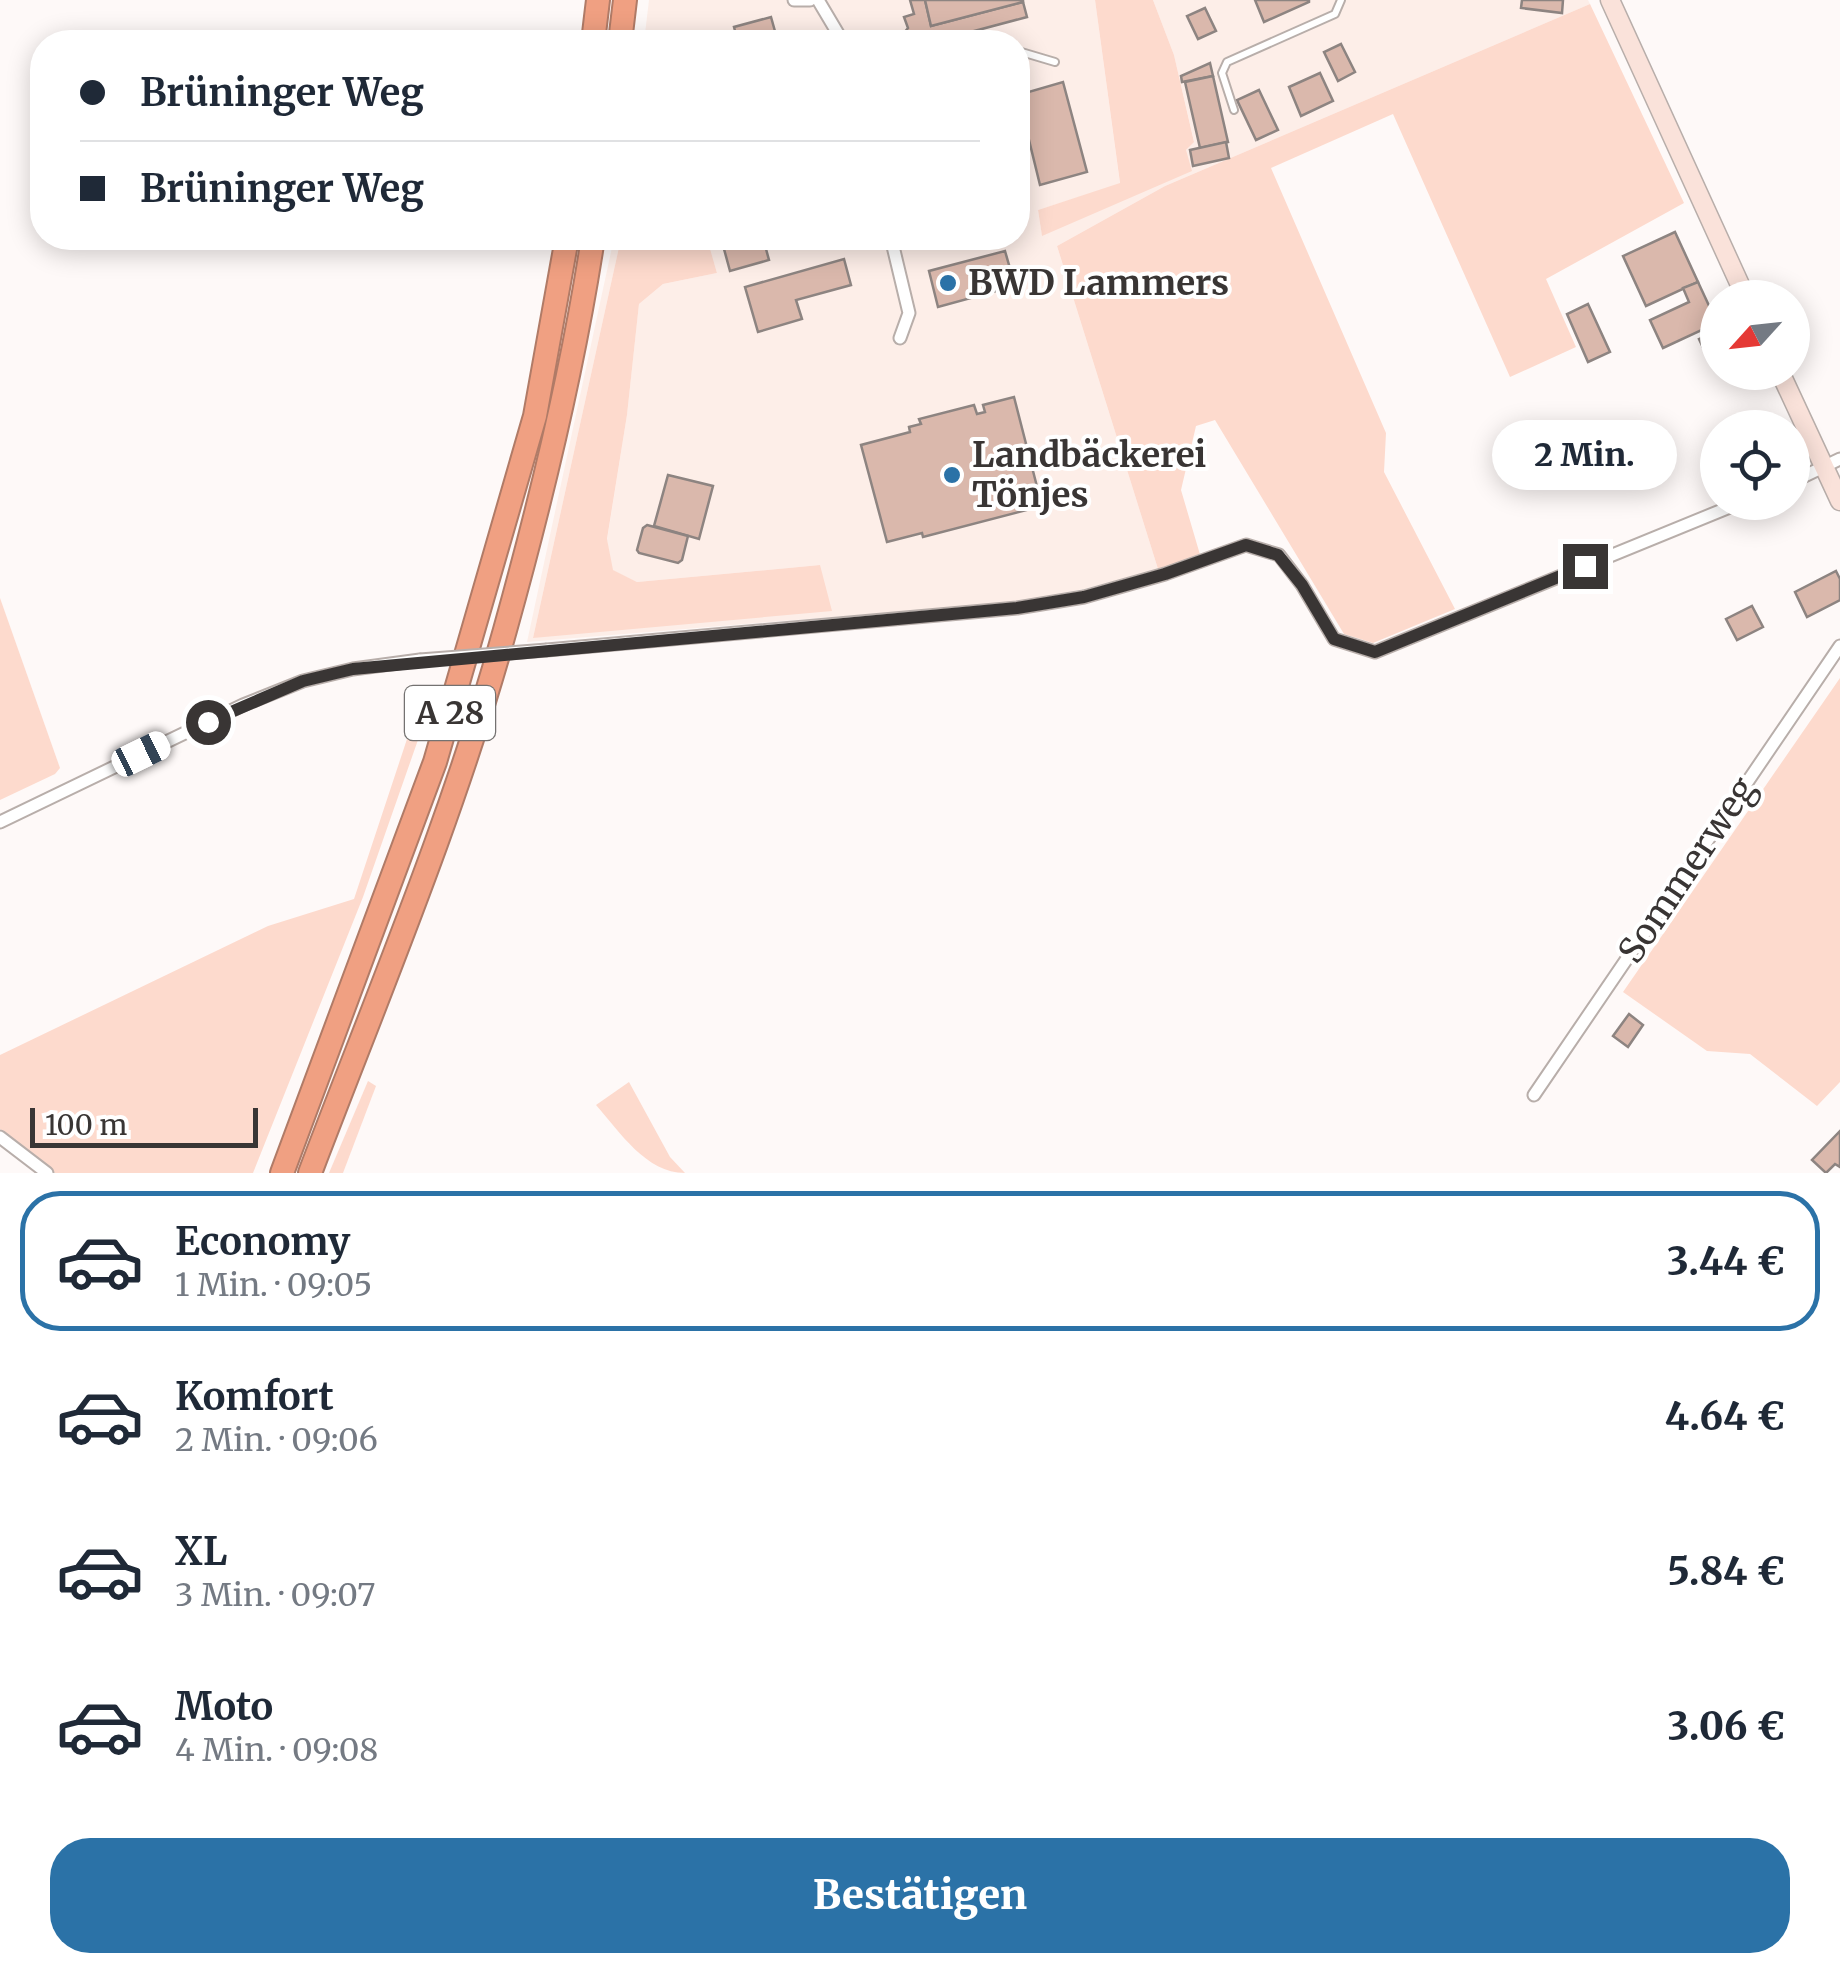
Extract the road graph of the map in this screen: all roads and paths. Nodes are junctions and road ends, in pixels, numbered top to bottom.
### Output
1 (598, 0) edge
2 (624, 0) edge
3 (794, 0) edge
4 (810, 0) edge
5 (818, 0) edge
6 (1341, 0) edge
7 (1610, 0) edge
8 (594, 30) edge
9 (621, 30) edge
10 (835, 30) edge
11 (1030, 55) edge
12 (1055, 62) dead end
13 (1234, 110) dead end
14 (565, 250) edge
15 (592, 250) edge
16 (893, 250) edge
17 (1738, 280) edge
18 (900, 338) dead end
19 (1790, 390) edge
20 (1832, 462) edge
21 (1840, 501) edge
22 (1700, 519) edge
23 (1840, 646) edge
24 (0, 822) edge
25 (1534, 1094) dead end
26 (0, 1138) edge
27 (47, 1173) edge
28 (282, 1173) edge
29 (310, 1173) edge

1 - 8 highway
2 - 9 highway
3 - 4 street
5 - 10 street
6 - 13 lane
7 - 17 main road
11 - 12 lane
14 - 28 highway, A 28
15 - 29 highway, A 28
16 - 18 street
19 - 20 main road
20 - 21 main road
22 - 24 street, bridge
23 - 25 street, Sommerweg
26 - 27 street

